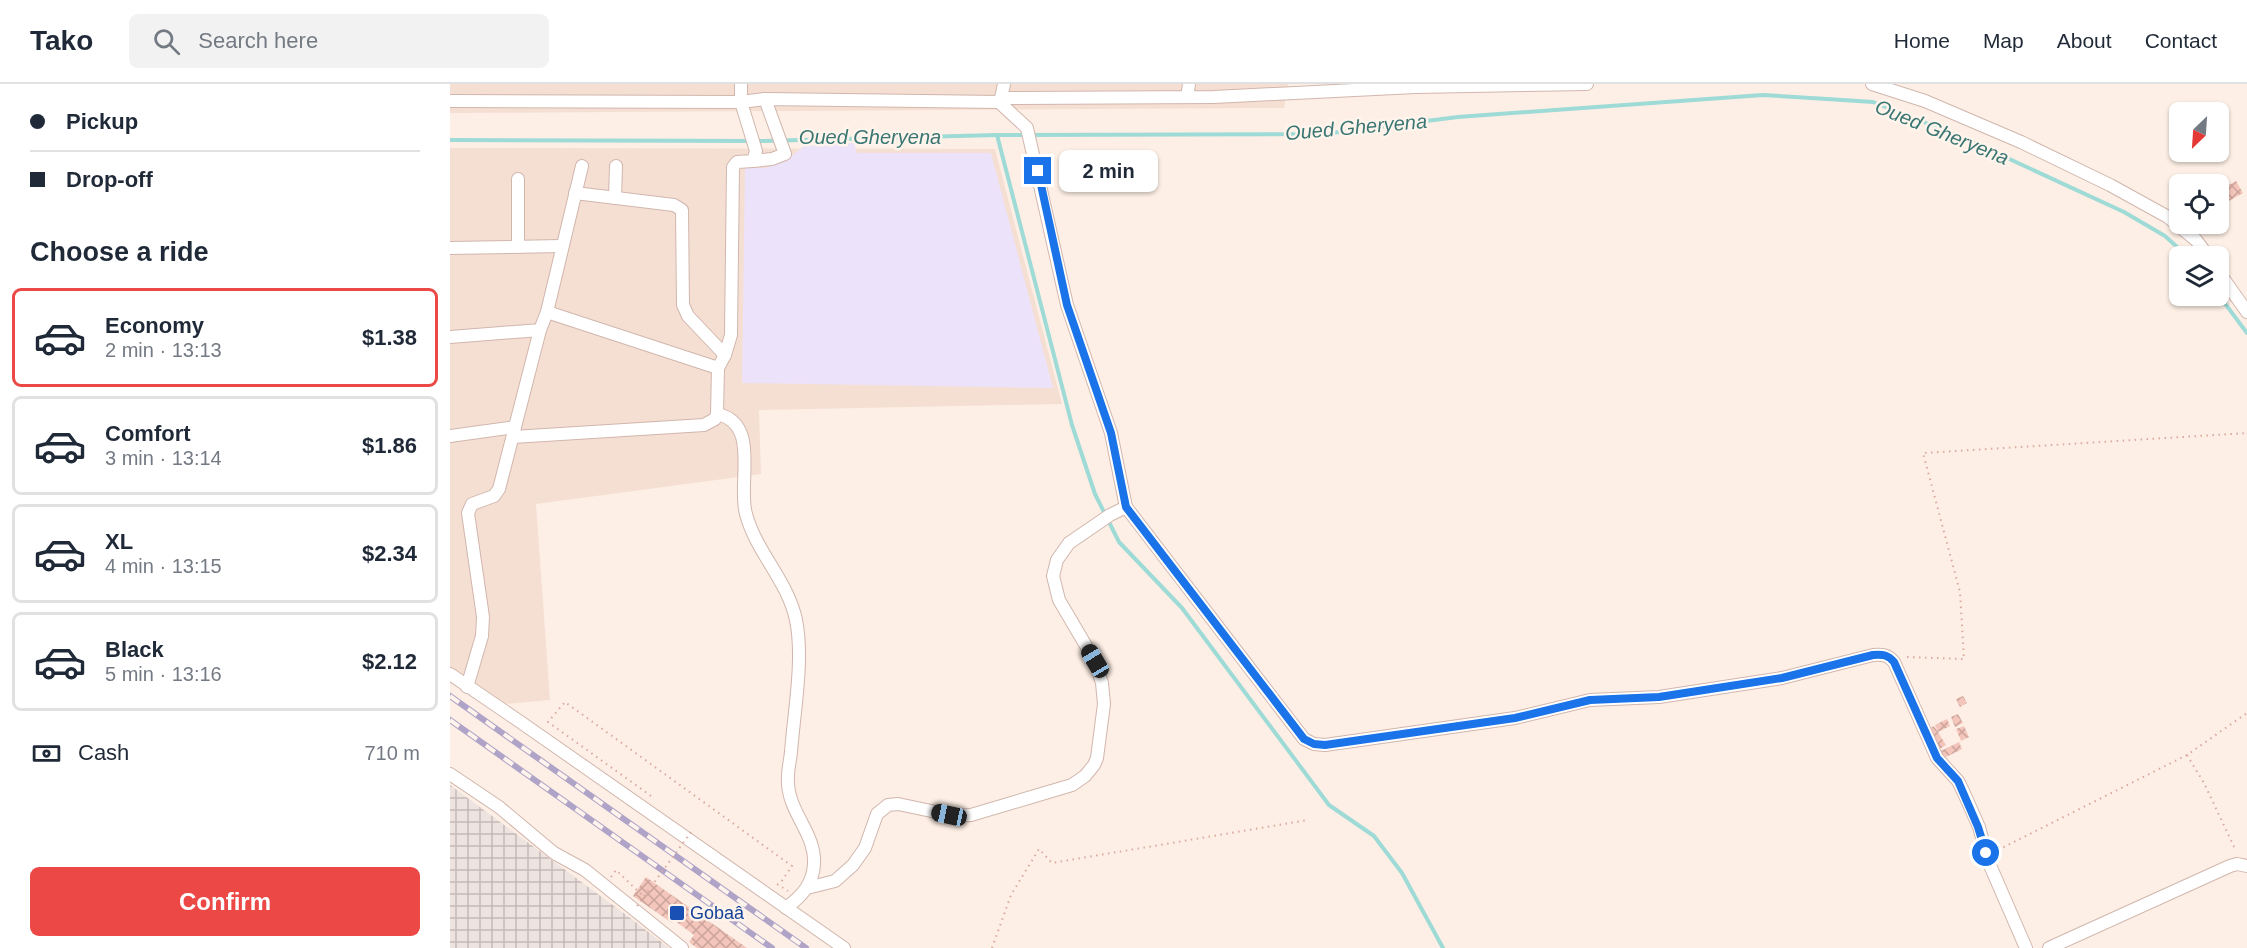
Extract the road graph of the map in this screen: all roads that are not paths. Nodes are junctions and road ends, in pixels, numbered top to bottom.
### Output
1 (741, 84) edge
2 (1004, 84) edge
3 (1587, 84) edge
4 (1872, 84) edge
5 (765, 99) junction
6 (1000, 100) junction
7 (450, 101) edge
8 (741, 102) junction
9 (754, 156) junction
10 (582, 166) dead end
11 (616, 166) dead end
12 (518, 179) dead end
13 (575, 193) junction
14 (615, 198) junction
15 (562, 246) junction
16 (2200, 246) edge
17 (518, 247) junction
18 (450, 248) edge
19 (2229, 287) edge
20 (546, 312) junction
21 (2247, 312) edge
22 (540, 330) junction
23 (450, 337) edge
24 (725, 355) junction
25 (718, 368) junction
26 (717, 414) junction
27 (514, 432) junction
28 (450, 436) edge
29 (1126, 507) junction
30 (450, 674) edge
31 (467, 687) junction
32 (450, 774) edge
33 (2245, 865) edge
34 (807, 888) junction
35 (786, 908) junction
36 (682, 948) edge
37 (844, 948) edge
38 (2025, 948) edge
39 (2049, 948) edge

1 - 8 street
2 - 6 street
3 - 6 street
4 - 16 street
5 - 6 street
5 - 8 street
5 - 9 street
6 - 29 street
7 - 8 street
8 - 9 street
9 - 24 street
10 - 13 street
11 - 14 street
12 - 17 street
13 - 14 street
13 - 15 street
14 - 24 street
15 - 17 street
15 - 20 street
17 - 18 street
19 - 21 street
20 - 22 street
20 - 25 street
22 - 23 street
22 - 27 street
24 - 25 street
25 - 26 street
26 - 27 street
26 - 34 street
27 - 28 street
27 - 31 street
29 - 34 street
29 - 38 street
30 - 31 street
31 - 35 street
32 - 36 street
33 - 39 street
34 - 35 street
35 - 37 street

